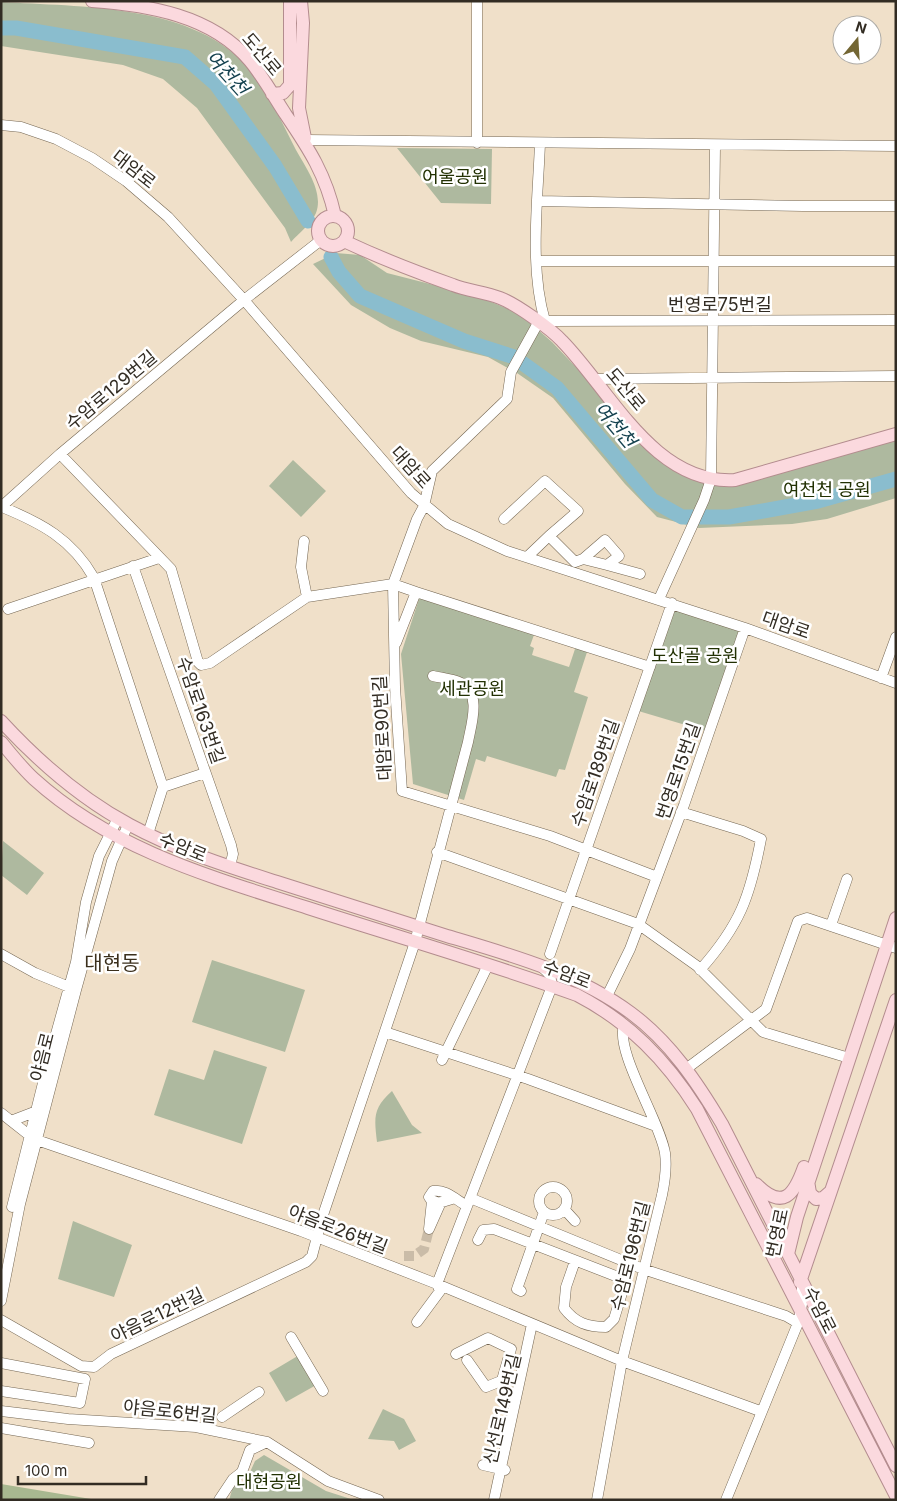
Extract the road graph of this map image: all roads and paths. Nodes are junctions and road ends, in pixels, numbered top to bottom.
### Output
1 (92, 1) edge
2 (290, 1) edge
3 (301, 1) edge
4 (477, 1) edge
5 (162, 6) edge
6 (290, 86) junction
7 (272, 94) junction
8 (286, 115) junction
9 (1, 125) edge
10 (305, 140) junction
11 (540, 142) junction
12 (477, 143) junction
13 (715, 146) junction
14 (896, 146) edge
15 (538, 201) junction
16 (714, 204) junction
17 (896, 206) edge
18 (335, 216) junction
19 (344, 241) junction
20 (316, 243) junction
21 (537, 261) junction
22 (896, 261) edge
23 (713, 262) junction
24 (244, 300) junction
25 (896, 320) edge
26 (713, 321) junction
27 (541, 322) junction
28 (896, 376) edge
29 (712, 378) junction
30 (595, 379) junction
31 (896, 434) edge
32 (60, 454) junction
33 (711, 479) junction
34 (424, 506) junction
35 (1, 507) edge
36 (504, 519) dead end
37 (549, 536) junction
38 (304, 541) dead end
39 (527, 557) junction
40 (159, 558) junction
41 (583, 559) junction
42 (607, 565) junction
43 (133, 566) junction
44 (640, 574) dead end
45 (94, 578) junction
46 (393, 584) junction
47 (416, 592) junction
48 (307, 597) junction
49 (659, 599) junction
50 (672, 604) junction
51 (8, 609) dead end
52 (745, 628) junction
53 (896, 637) edge
54 (394, 647) junction
55 (650, 667) junction
56 (433, 676) dead end
57 (881, 678) junction
58 (896, 683) edge
59 (1, 721) edge
60 (1, 742) edge
61 (1, 750) edge
62 (18, 763) junction
63 (205, 773) junction
64 (163, 787) junction
65 (450, 805) junction
66 (681, 812) junction
67 (123, 822) junction
68 (109, 833) junction
69 (148, 834) junction
70 (121, 839) junction
71 (586, 850) junction
72 (438, 852) junction
73 (230, 866) junction
74 (657, 877) junction
75 (847, 879) dead end
76 (569, 897) junction
77 (896, 918) edge
78 (638, 924) junction
79 (417, 926) junction
80 (831, 926) junction
81 (414, 942) junction
82 (891, 947) edge
83 (1, 954) edge
84 (550, 954) dead end
85 (488, 965) junction
86 (541, 966) junction
87 (700, 970) junction
88 (552, 986) junction
89 (73, 989) junction
90 (607, 996) junction
91 (896, 1000) edge
92 (752, 1020) junction
93 (624, 1025) junction
94 (385, 1032) junction
95 (444, 1056) junction
96 (849, 1058) junction
97 (686, 1069) junction
98 (516, 1075) junction
99 (37, 1111) junction
100 (1, 1113) edge
101 (830, 1116) junction
102 (11, 1121) junction
103 (656, 1126) junction
104 (34, 1139) junction
105 (750, 1178) junction
106 (808, 1181) junction
107 (832, 1189) junction
108 (452, 1199) junction
109 (469, 1202) junction
110 (565, 1210) junction
111 (544, 1212) junction
112 (575, 1221) dead end
113 (540, 1227) junction
114 (316, 1238) junction
115 (478, 1240) dead end
116 (533, 1245) junction
117 (788, 1251) junction
118 (576, 1261) junction
119 (1, 1264) edge
120 (643, 1270) junction
121 (802, 1279) junction
122 (437, 1284) junction
123 (790, 1290) junction
124 (521, 1291) dead end
125 (1, 1301) edge
126 (800, 1317) junction
127 (1, 1320) edge
128 (417, 1322) dead end
129 (535, 1325) junction
130 (291, 1337) dead end
131 (456, 1354) dead end
132 (467, 1360) dead end
133 (622, 1361) junction
134 (1, 1363) edge
135 (502, 1380) junction
136 (519, 1382) junction
137 (1, 1391) edge
138 (323, 1391) dead end
139 (259, 1392) dead end
140 (760, 1411) junction
141 (1, 1412) edge
142 (222, 1417) dead end
143 (1, 1428) edge
144 (267, 1442) junction
145 (89, 1443) dead end
146 (483, 1466) dead end
147 (896, 1466) edge
148 (503, 1469) junction
149 (896, 1496) edge
150 (219, 1500) edge
151 (379, 1500) edge
152 (494, 1500) edge
153 (499, 1500) edge
154 (597, 1500) edge
155 (726, 1500) edge

1 - 5 main road, 도산로
2 - 6 main road
3 - 10 main road
4 - 12 street
5 - 7 main road, 도산로
6 - 7 main road
6 - 8 main road
7 - 8 main road, 도산로
8 - 10 main road, 도산로
9 - 24 street, 대암로
10 - 12 street
10 - 18 main road, 도산로
11 - 12 street
11 - 13 street
11 - 15 street
13 - 14 street
13 - 16 street
15 - 16 street
15 - 21 street
16 - 17 street
16 - 23 street
18 - 19 main road
18 - 20 main road
19 - 20 main road
19 - 27 main road, 도산로
20 - 24 street, 수암로129번길
21 - 23 street
21 - 27 street
22 - 23 street
23 - 26 street
24 - 32 street, 수암로129번길
24 - 34 street, 대암로
25 - 26 street, 번영로75번길
26 - 27 street, 번영로75번길
26 - 29 street
27 - 30 main road, 도산로
27 - 34 street, 대암로90번길
28 - 29 street
29 - 30 street
29 - 33 street
30 - 33 main road, 도산로
31 - 33 main road, 도산로
32 - 35 street, 수암로129번길
32 - 40 street
33 - 49 street
34 - 39 street, 대암로
34 - 46 street, 대암로90번길
35 - 45 street
36 - 37 street
37 - 39 street
37 - 41 street
38 - 48 street
39 - 49 street, 대암로
40 - 43 street
40 - 48 street
41 - 42 street
41 - 42 street
42 - 44 street
43 - 45 street
43 - 63 street, 수암로163번길
45 - 51 street
45 - 64 street
46 - 47 street
46 - 48 street
46 - 54 street, 대암로90번길
47 - 54 street
47 - 55 street
49 - 50 street, 대암로
50 - 52 street, 대암로
50 - 55 street, 수암로189번길
52 - 57 street, 대암로
52 - 66 street, 번영로15번길
53 - 57 street
54 - 65 street, 대암로90번길
55 - 71 street, 수암로189번길
56 - 65 street
57 - 58 street, 대암로
59 - 67 main road, 수암로
60 - 62 main road, 수암로
61 - 62 street
62 - 68 main road, 수암로
63 - 64 street
63 - 73 street, 수암로163번길
64 - 69 street
65 - 71 street, 대암로90번길
65 - 72 street
66 - 74 street, 번영로15번길
66 - 87 street
67 - 68 street, 야음로
67 - 69 main road, 수암로
67 - 70 street, 야음로
68 - 70 main road, 수암로
68 - 89 street, 야음로
69 - 73 main road, 수암로
70 - 81 main road, 수암로
70 - 89 street, 야음로
71 - 74 street, 대암로90번길
71 - 76 street, 수암로189번길
72 - 76 street
72 - 79 street
73 - 79 main road, 수암로
74 - 78 street, 번영로15번길
75 - 80 street
76 - 78 street
76 - 84 street, 수암로189번길
77 - 82 main road, 번영로
78 - 87 street
78 - 90 street, 번영로15번길
79 - 81 street, 야음로12번길
79 - 86 main road, 수암로
80 - 82 street
80 - 92 street
81 - 85 main road, 수암로
81 - 94 street, 야음로12번길
82 - 96 main road, 번영로
83 - 89 street
85 - 88 main road, 수암로
85 - 95 street
86 - 88 street
86 - 90 main road, 수암로
87 - 92 street
88 - 93 main road, 수암로
88 - 98 street
89 - 99 street, 야음로
89 - 104 street, 야음로
90 - 97 main road, 수암로
91 - 107 main road, 번영로
92 - 96 street
92 - 97 street
93 - 103 street, 수암로196번길
93 - 123 main road, 수암로
94 - 95 street
94 - 114 street, 야음로12번길
95 - 98 street
96 - 101 main road, 번영로
97 - 105 main road, 수암로
98 - 103 street
98 - 109 street
99 - 102 street
99 - 104 street, 야음로
100 - 102 street
101 - 105 main road
101 - 106 main road, 번영로
102 - 104 street
103 - 120 street, 수암로196번길
104 - 114 street, 야음로26번길
104 - 119 street
104 - 125 street, 야음로
105 - 117 main road, 수암로
106 - 107 main road
106 - 117 main road, 번영로
107 - 121 main road, 번영로
108 - 108 street
108 - 109 street
109 - 113 street
109 - 122 street
110 - 111 street
110 - 111 street
110 - 112 street
111 - 113 street
113 - 116 street
113 - 120 street
114 - 122 street, 야음로26번길
114 - 127 street, 야음로12번길
115 - 116 street
116 - 118 street
116 - 124 street
117 - 121 main road, 수암로
117 - 123 main road, 번영로
118 - 118 street
120 - 126 street
120 - 133 street, 수암로196번길
121 - 123 main road, 번영로
121 - 126 street
121 - 147 main road, 수암로
122 - 128 street
122 - 129 street, 야음로26번길
123 - 126 main road, 수암로
126 - 140 street
126 - 149 main road, 수암로
129 - 133 street, 야음로26번길
129 - 136 street
129 - 148 street, 신선로149번길
130 - 138 street
131 - 135 street
132 - 135 street
133 - 140 street, 야음로26번길
133 - 154 street, 수암로196번길
134 - 137 street
135 - 136 street
136 - 148 street
139 - 142 street
140 - 155 street
141 - 144 street, 야음로6번길
143 - 145 street
144 - 150 street
144 - 151 street, 야음로6번길
146 - 148 street
148 - 152 street
148 - 153 street, 신선로149번길

